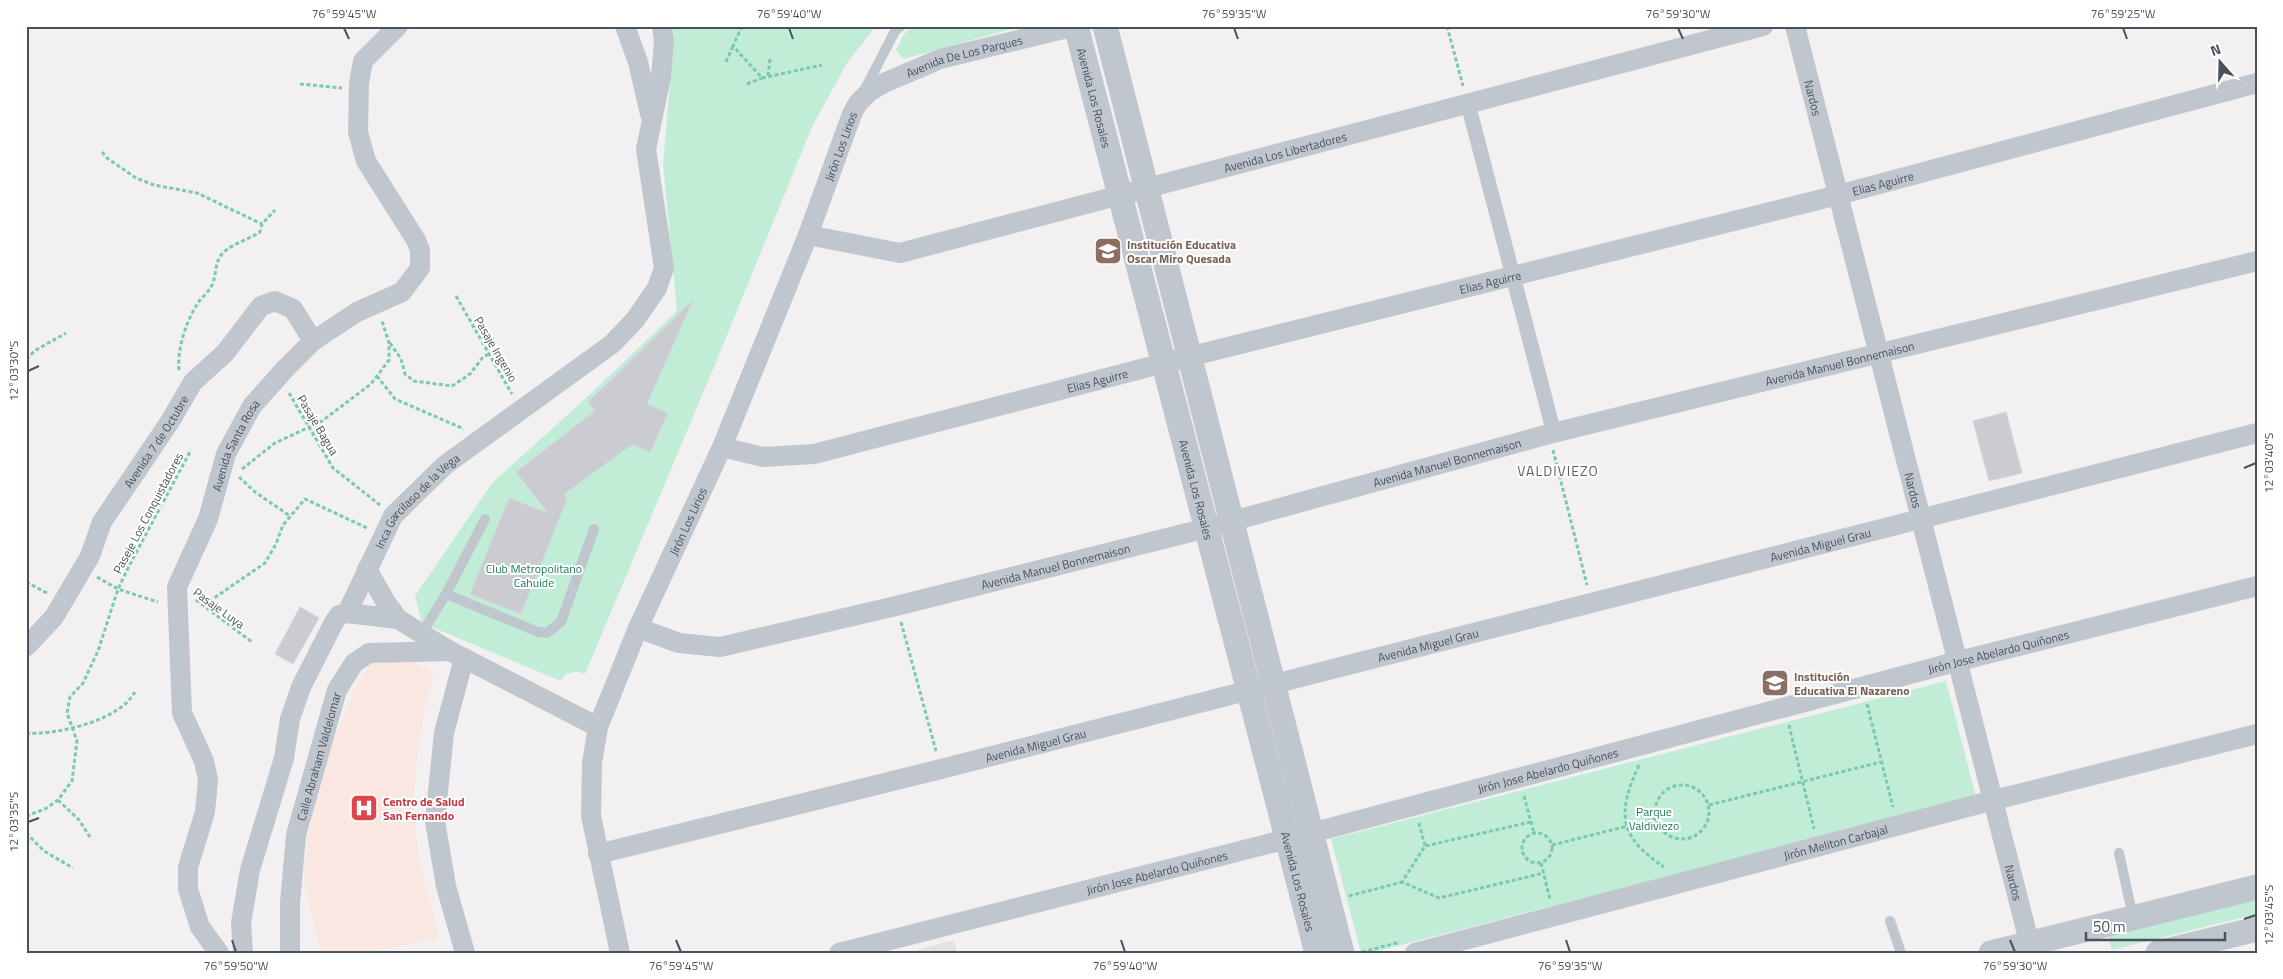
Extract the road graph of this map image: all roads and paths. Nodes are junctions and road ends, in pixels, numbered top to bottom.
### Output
1 (398, 26) edge
2 (626, 26) edge
3 (662, 26) edge
4 (742, 26) edge
5 (901, 26) edge
6 (1076, 26) edge
7 (1105, 26) edge
8 (1448, 26) edge
9 (1762, 26) edge
10 (1795, 26) edge
11 (733, 46) junction
12 (770, 59) dead end
13 (726, 62) dead end
14 (822, 65) dead end
15 (768, 76) junction
16 (762, 78) junction
17 (2257, 83) edge
18 (300, 84) dead end
19 (747, 84) dead end
20 (359, 90) junction
21 (858, 103) junction
22 (1468, 104) junction
23 (650, 118) junction
24 (102, 152) dead end
25 (1145, 188) junction
26 (1120, 194) junction
27 (1838, 195) junction
28 (275, 210) dead end
29 (262, 224) junction
30 (808, 235) junction
31 (2257, 261) edge
32 (1513, 276) junction
33 (456, 296) dead end
34 (376, 304) junction
35 (66, 333) dead end
36 (313, 341) junction
37 (389, 343) junction
38 (1878, 352) junction
39 (489, 354) junction
40 (1188, 358) junction
41 (26, 360) edge
42 (1164, 364) junction
43 (278, 376) junction
44 (378, 376) junction
45 (182, 397) junction
46 (524, 408) junction
47 (308, 428) junction
48 (1551, 433) junction
49 (2257, 433) edge
50 (484, 437) junction
51 (722, 447) junction
52 (191, 450) dead end
53 (290, 516) junction
54 (393, 516) junction
55 (1922, 518) junction
56 (485, 519) dead end
57 (1230, 521) junction
58 (1207, 528) junction
59 (594, 529) dead end
60 (383, 536) junction
61 (82, 568) junction
62 (367, 570) junction
63 (26, 582) edge
64 (2257, 586) edge
65 (176, 587) junction
66 (118, 589) junction
67 (446, 594) junction
68 (63, 601) junction
69 (160, 602) dead end
70 (1592, 602) junction
71 (204, 605) junction
72 (896, 606) junction
73 (347, 613) junction
74 (398, 618) junction
75 (638, 628) junction
76 (422, 633) junction
77 (252, 642) dead end
78 (26, 646) edge
79 (457, 655) junction
80 (1959, 661) junction
81 (1261, 687) junction
82 (135, 692) dead end
83 (1862, 699) junction
84 (1876, 701) dead end
85 (1797, 722) dead end
86 (1788, 724) junction
87 (1779, 726) dead end
88 (73, 727) junction
89 (598, 727) junction
90 (26, 733) edge
91 (2257, 734) edge
92 (1881, 762) junction
93 (1632, 764) dead end
94 (941, 769) junction
95 (1520, 778) junction
96 (1802, 782) junction
97 (58, 800) junction
98 (1994, 800) junction
99 (1709, 805) junction
100 (1415, 806) junction
101 (26, 816) edge
102 (1656, 819) junction
103 (1531, 822) junction
104 (1626, 826) junction
105 (1897, 826) junction
106 (26, 833) edge
107 (1534, 833) junction
108 (1299, 836) junction
109 (90, 837) dead end
110 (1552, 845) junction
111 (1425, 846) junction
112 (1818, 846) junction
113 (2119, 853) dead end
114 (598, 854) junction
115 (1542, 863) junction
116 (73, 868) dead end
117 (1544, 873) junction
118 (1402, 882) junction
119 (1685, 882) junction
120 (2257, 887) edge
121 (1350, 905) dead end
122 (1555, 916) junction
123 (2133, 916) junction
124 (1890, 921) dead end
125 (2257, 929) edge
126 (1412, 946) edge
127 (1351, 948) edge
128 (2031, 948) edge
129 (219, 953) edge
130 (243, 953) edge
131 (290, 953) edge
132 (465, 953) edge
133 (620, 953) edge
134 (839, 953) edge
135 (1317, 953) edge
136 (1901, 953) edge
137 (1991, 953) edge
138 (2158, 953) edge

1 - 20 street, Avenida Santa Rosa
2 - 23 street
3 - 23 street
4 - 11 path
5 - 21 lane
6 - 21 street, Avenida De Los Parques
6 - 26 street, Avenida Los Rosales
7 - 25 street, Avenida Los Rosales
8 - 22 path
9 - 22 street, Avenida Los Libertadores
10 - 27 street, Nardos
11 - 13 path
11 - 16 path
12 - 15 path
14 - 15 path
15 - 16 path
16 - 19 path
17 - 27 street, Elias Aguirre
18 - 20 path
20 - 34 street, Avenida Santa Rosa
21 - 30 street, Jirón Los Lirios
22 - 25 street, Avenida Los Libertadores
22 - 32 street
23 - 46 street, Inca Garcilaso de la Vega
24 - 29 path
25 - 26 street, Avenida Los Libertadores
25 - 40 street, Avenida Los Rosales
26 - 30 street, Avenida Los Libertadores
26 - 42 street, Avenida Los Rosales
27 - 32 street, Elias Aguirre
27 - 38 street, Nardos
28 - 29 path
29 - 45 path
30 - 51 street, Jirón Los Lirios
31 - 38 street, Avenida Manuel Bonnemaison
32 - 40 street, Elias Aguirre
32 - 48 street
33 - 39 path, Pasaje Ingenio
34 - 36 street, Avenida Santa Rosa
34 - 37 path
35 - 41 path
36 - 43 street, Avenida Santa Rosa
36 - 45 street, Avenida 7 de Octubre
37 - 39 path
37 - 44 path
38 - 48 street, Avenida Manuel Bonnemaison
38 - 55 street, Nardos
39 - 46 path, Pasaje Ingenio
40 - 42 street, Elias Aguirre
40 - 57 street, Avenida Los Rosales
42 - 51 street, Elias Aguirre
42 - 58 street, Avenida Los Rosales
43 - 47 path, Pasaje Bagua
43 - 65 street, Avenida Santa Rosa
44 - 47 path
44 - 50 path
45 - 61 street, Avenida 7 de Octubre
46 - 50 street, Inca Garcilaso de la Vega
47 - 53 path
47 - 54 path, Pasaje Bagua
48 - 57 street, Avenida Manuel Bonnemaison
48 - 70 path
49 - 55 street, Avenida Miguel Grau
50 - 54 street, Inca Garcilaso de la Vega
51 - 75 street, Jirón Los Lirios
52 - 66 path, Paseje Los Conquistadores
53 - 60 path
53 - 71 path
54 - 60 street, Inca Garcilaso de la Vega
55 - 70 street, Avenida Miguel Grau
55 - 80 street, Nardos
56 - 67 lane
57 - 58 street, Avenida Manuel Bonnemaison
57 - 81 street, Avenida Los Rosales
58 - 72 street, Avenida Manuel Bonnemaison
58 - 81 street, Avenida Los Rosales
59 - 67 lane
60 - 62 street, Inca Garcilaso de la Vega
61 - 66 path
61 - 68 street, Avenida 7 de Octubre
62 - 73 street, Inca Garcilaso de la Vega
62 - 74 street
63 - 68 path
64 - 80 street, Jirón Jose Abelardo Quiñones
65 - 71 path, Pasaje Luya
65 - 129 street, Avenida Santa Rosa
66 - 69 path
66 - 88 path, Paseje Los Conquistadores
67 - 76 lane
68 - 78 street, Avenida 7 de Octubre
70 - 81 street, Avenida Miguel Grau
71 - 77 path, Pasaje Luya
72 - 75 street, Avenida Manuel Bonnemaison
72 - 94 path
73 - 74 street
73 - 130 street, Inca Garcilaso de la Vega
74 - 76 street
75 - 89 street, Jirón Los Lirios
76 - 79 street
79 - 89 street
79 - 131 street, Calle Abraham Valdelomar
79 - 132 street
80 - 83 street, Jirón Jose Abelardo Quiñones
80 - 98 street, Nardos
81 - 94 street, Avenida Miguel Grau
81 - 108 street, Avenida Los Rosales
82 - 88 path
83 - 84 path
83 - 92 path
83 - 95 street, Jirón Jose Abelardo Quiñones
85 - 86 path
86 - 87 path
86 - 96 path
88 - 90 path
88 - 97 path, Paseje Los Conquistadores
89 - 114 street, Jirón Los Lirios
91 - 98 street, Jirón Meliton Carbajal
92 - 96 path
92 - 105 path
93 - 104 path
94 - 114 street, Avenida Miguel Grau
95 - 100 street, Jirón Jose Abelardo Quiñones
95 - 103 path
96 - 99 path
96 - 112 path
97 - 101 path, Paseje Los Conquistadores
97 - 109 path
98 - 105 street, Jirón Meliton Carbajal
98 - 128 street, Nardos
99 - 102 path
99 - 102 path
100 - 108 street, Jirón Jose Abelardo Quiñones
100 - 111 path
102 - 104 path
103 - 107 path
103 - 111 path
104 - 110 path
104 - 119 path
105 - 112 street, Jirón Meliton Carbajal
106 - 116 path
107 - 110 path
107 - 115 path
108 - 127 street, Avenida Los Rosales
108 - 134 street, Jirón Jose Abelardo Quiñones
108 - 135 street, Avenida Los Rosales
110 - 115 path
111 - 118 path
112 - 119 street, Jirón Meliton Carbajal
113 - 123 lane
114 - 133 street, Jirón Los Lirios
115 - 117 path
117 - 118 path
117 - 122 path
118 - 121 path
119 - 122 street, Jirón Meliton Carbajal
120 - 123 street
122 - 126 street, Jirón Meliton Carbajal
123 - 128 street
124 - 136 lane
125 - 138 street
126 - 127 path
128 - 137 street

